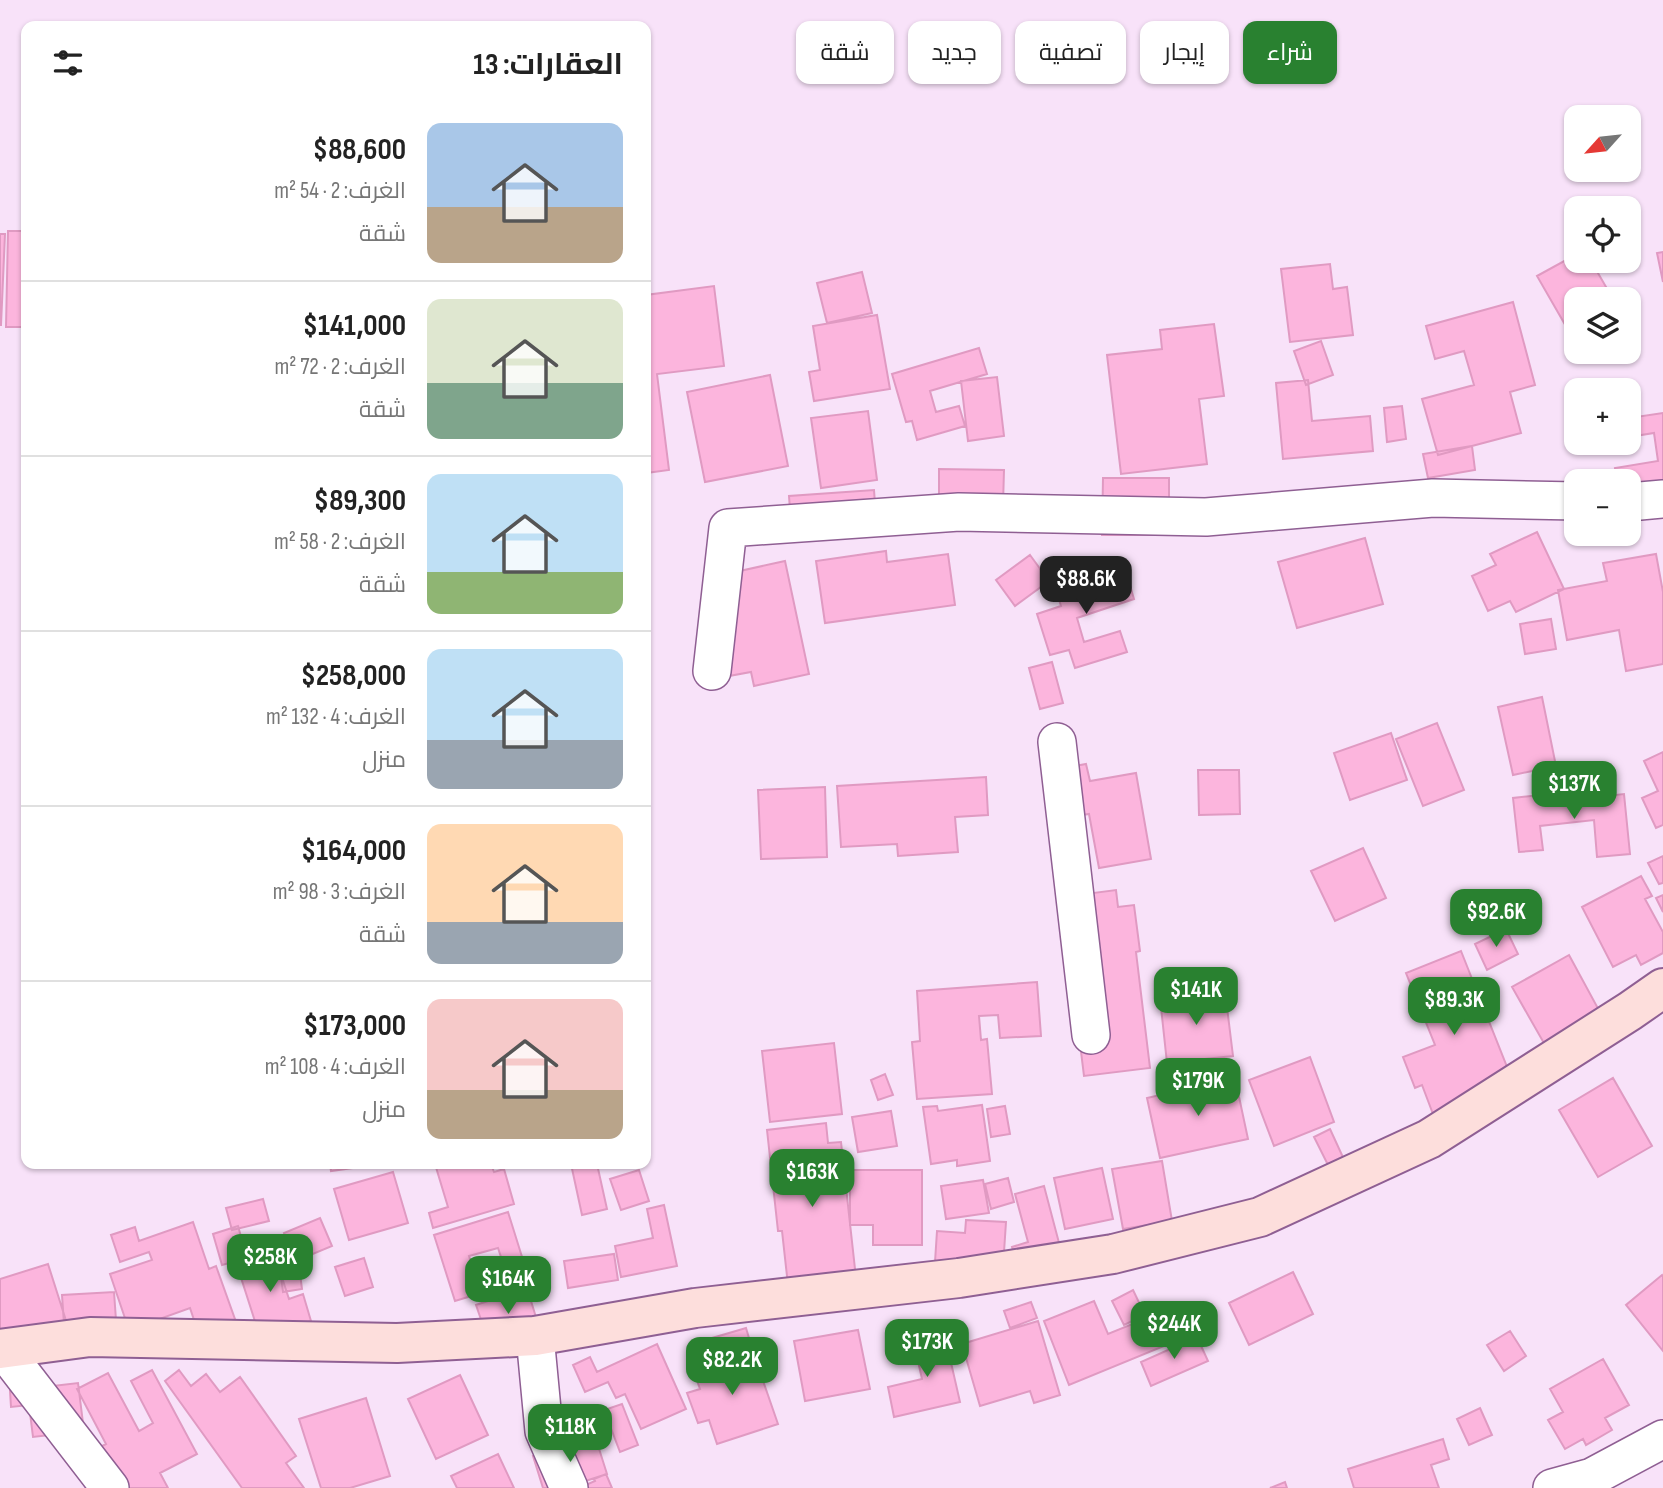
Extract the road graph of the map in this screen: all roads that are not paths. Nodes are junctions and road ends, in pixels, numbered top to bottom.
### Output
1 (1663, 499) edge
2 (1564, 500) edge
3 (1641, 501) edge
4 (712, 671) dead end
5 (1057, 741) dead end
6 (1663, 988) edge
7 (1091, 1035) dead end
8 (535, 1336) junction
9 (1, 1349) edge
10 (1663, 1439) edge
11 (110, 1488) edge
12 (569, 1488) edge
13 (1552, 1488) edge

1 - 3 street
2 - 4 street
5 - 7 street
6 - 8 street
8 - 9 street
8 - 12 street
9 - 11 street
10 - 13 street

